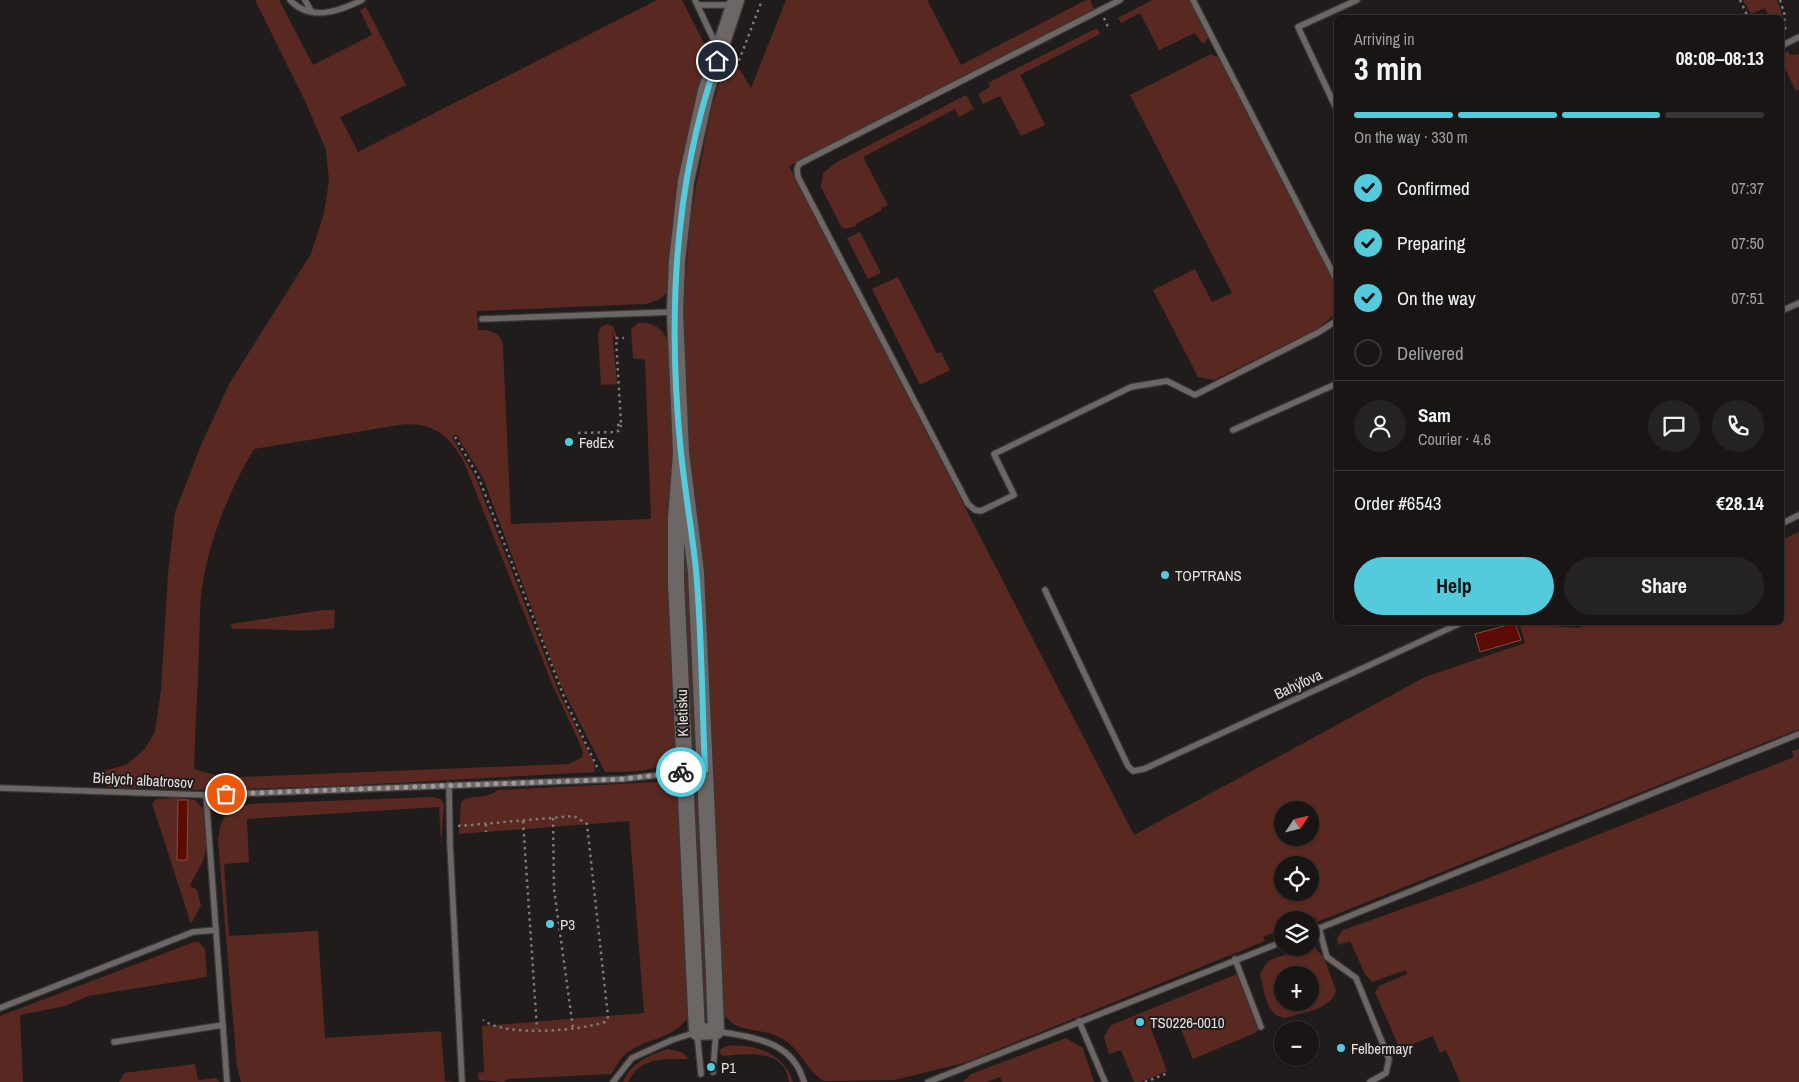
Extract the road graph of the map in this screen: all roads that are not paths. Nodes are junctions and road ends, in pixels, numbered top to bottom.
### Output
1 (290, 0) edge
2 (305, 0) edge
3 (362, 0) edge
4 (1120, 0) edge
5 (1193, 0) edge
6 (1357, 0) edge
7 (697, 3) edge
8 (735, 3) edge
9 (311, 11) junction
10 (1799, 37) edge
11 (1784, 44) edge
12 (719, 54) junction
13 (1334, 104) edge
14 (1334, 275) edge
15 (1799, 303) edge
16 (1784, 310) edge
17 (675, 312) junction
18 (482, 319) dead end
19 (1334, 322) edge
20 (1334, 385) edge
21 (1233, 430) dead end
22 (681, 453) junction
23 (1799, 515) edge
24 (1784, 522) edge
25 (1045, 590) dead end
26 (1456, 625) edge
27 (1799, 734) edge
28 (705, 770) junction
29 (684, 771) junction
30 (450, 785) junction
31 (0, 788) edge
32 (206, 795) junction
33 (1319, 928) joint
34 (216, 930) junction
35 (1274, 945) edge
36 (1234, 959) junction
37 (0, 1008) edge
38 (1079, 1021) junction
39 (223, 1026) junction
40 (1261, 1028) dead end
41 (716, 1031) junction
42 (697, 1032) junction
43 (114, 1042) dead end
44 (713, 1072) dead end
45 (701, 1074) dead end
46 (227, 1082) edge
47 (462, 1082) edge
48 (614, 1082) edge
49 (804, 1082) edge
50 (928, 1082) edge
51 (1105, 1082) edge
52 (1370, 1082) edge

1 - 9 lane
2 - 9 lane
3 - 9 lane
4 - 19 lane
5 - 14 lane
6 - 13 lane
7 - 8 lane
7 - 12 lane
8 - 12 street, K letisku
10 - 11 lane
12 - 17 street, K letisku
15 - 16 lane
17 - 18 lane
17 - 22 street, K letisku
20 - 21 lane
22 - 28 street, K letisku
22 - 29 street, K letisku
23 - 24 lane
25 - 26 lane, Bahýľova
27 - 33 lane
28 - 29 lane, Bielych albatrosov
28 - 41 street, K letisku
29 - 30 lane, Bielych albatrosov
29 - 42 street, K letisku
30 - 32 lane, Bielych albatrosov
30 - 47 lane
31 - 32 lane, Bielych albatrosov
32 - 34 lane
33 - 52 lane
34 - 37 lane
34 - 39 lane
35 - 36 lane
36 - 38 lane
36 - 40 lane
38 - 50 lane
38 - 51 lane
39 - 43 lane
39 - 46 lane
41 - 42 street
41 - 44 lane
41 - 49 lane
42 - 45 lane
42 - 48 lane

